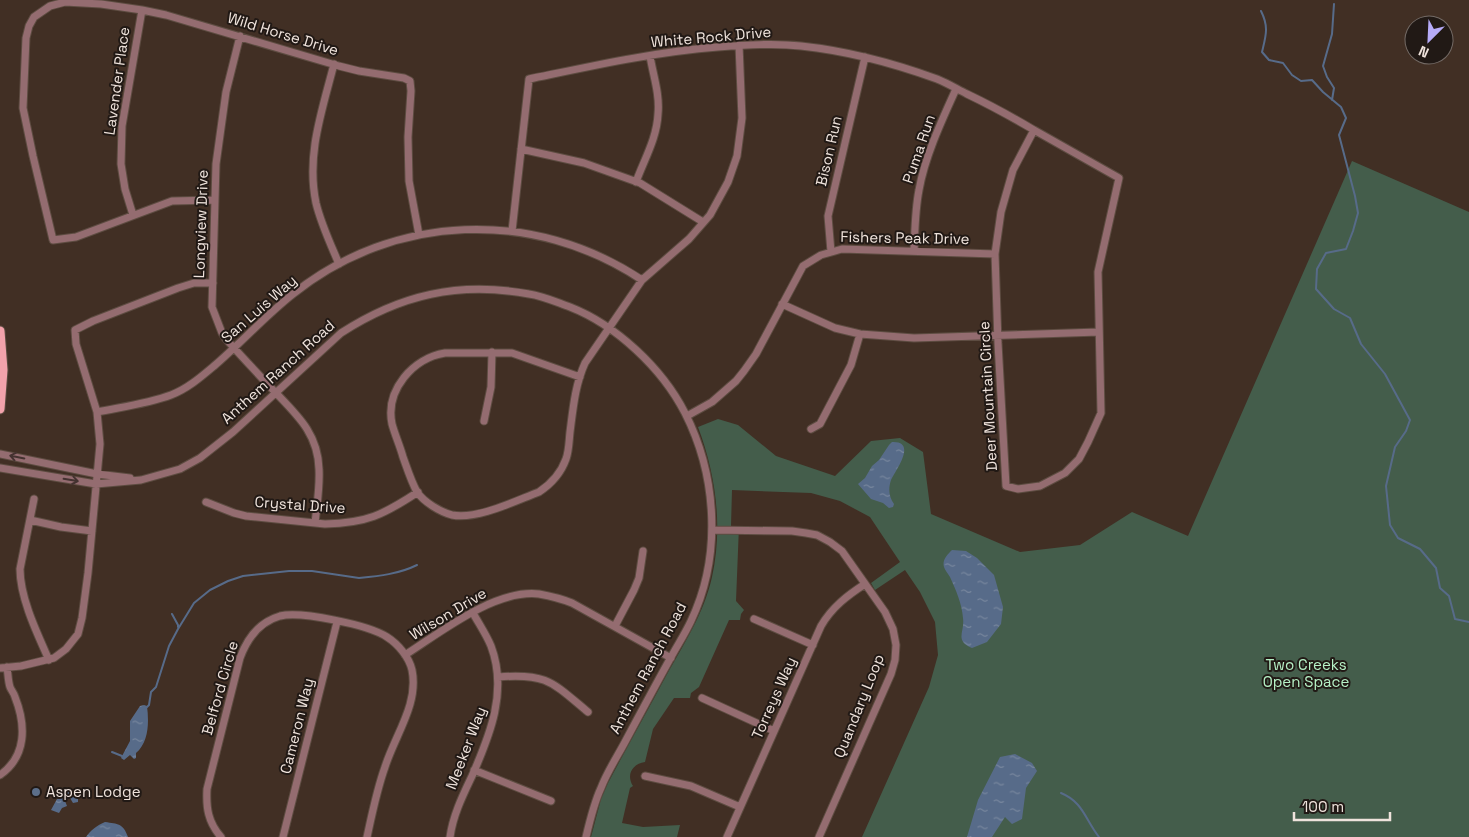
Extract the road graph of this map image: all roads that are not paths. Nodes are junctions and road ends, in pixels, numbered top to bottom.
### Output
1 (142, 10) junction
2 (240, 36) junction
3 (739, 45) junction
4 (650, 56) junction
5 (865, 57) junction
6 (334, 64) junction
7 (956, 89) junction
8 (1034, 130) junction
9 (521, 149) junction
10 (636, 182) junction
11 (215, 200) junction
12 (133, 216) junction
13 (704, 222) junction
14 (512, 231) junction
15 (419, 235) junction
16 (914, 251) junction
17 (831, 252) junction
18 (995, 254) junction
19 (339, 264) junction
20 (642, 280) junction
21 (213, 283) junction
22 (782, 304) junction
23 (609, 328) junction
24 (0, 332) edge
25 (1099, 332) junction
26 (860, 334) junction
27 (998, 336) junction
28 (234, 349) junction
29 (492, 352) junction
30 (580, 377) junction
31 (276, 393) junction
32 (0, 409) edge
33 (97, 412) junction
34 (686, 416) junction
35 (484, 421) dead end
36 (811, 429) dead end
37 (0, 454) edge
38 (0, 468) edge
39 (97, 474) junction
40 (141, 480) junction
41 (96, 484) junction
42 (418, 492) junction
43 (34, 499) dead end
44 (206, 502) dead end
45 (30, 520) junction
46 (315, 522) junction
47 (92, 530) junction
48 (712, 530) junction
49 (643, 551) dead end
50 (865, 584) junction
51 (473, 613) junction
52 (754, 619) dead end
53 (337, 622) junction
54 (615, 626) junction
55 (813, 644) junction
56 (405, 655) junction
57 (671, 658) junction
58 (49, 660) junction
59 (4, 667) edge
60 (498, 677) junction
61 (702, 698) dead end
62 (588, 712) dead end
63 (774, 731) junction
64 (474, 770) junction
65 (0, 775) edge
66 (645, 776) dead end
67 (551, 801) dead end
68 (740, 807) junction
69 (221, 837) edge
70 (283, 837) edge
71 (367, 837) edge
72 (450, 837) edge
73 (586, 837) edge
74 (727, 837) edge
75 (819, 837) edge

1 - 2 street, Wild Horse Drive
1 - 12 street, Lavender Place
1 - 12 street, Wild Horse Drive
2 - 6 street, Wild Horse Drive
2 - 11 street, Longview Drive
3 - 4 street, White Rock Drive
3 - 5 street, White Rock Drive
3 - 13 street
4 - 9 street, White Rock Drive
4 - 10 street
5 - 7 street, White Rock Drive
5 - 17 street, Bison Run
6 - 15 street, Wild Horse Drive
6 - 19 street
7 - 8 street, White Rock Drive
7 - 16 street, Puma Run
8 - 18 street, Deer Mountain Circle
8 - 25 street, Deer Mountain Circle
9 - 10 street
9 - 14 street, White Rock Drive
10 - 13 street
11 - 12 street, Wild Horse Drive
11 - 21 street, Longview Drive
13 - 20 street
14 - 15 street, San Luis Way
14 - 20 street, San Luis Way
15 - 19 street, San Luis Way
16 - 17 street, Fishers Peak Drive
16 - 18 street, Fishers Peak Drive
17 - 22 street, Fishers Peak Drive
18 - 27 street, Deer Mountain Circle
19 - 28 street, San Luis Way
20 - 23 street
21 - 28 street, Longview Drive
21 - 33 street
22 - 26 street
22 - 34 street, Fishers Peak Drive
23 - 30 street
23 - 31 street, Anthem Ranch Road
23 - 34 street, Anthem Ranch Road
24 - 32 main road
25 - 27 street
25 - 27 street, Deer Mountain Circle
26 - 27 street
26 - 36 street
28 - 31 street, Longview Drive
28 - 33 street, San Luis Way
29 - 30 street
29 - 35 street
29 - 42 street
30 - 42 street
31 - 40 street, Anthem Ranch Road
31 - 46 street, Longview Drive
33 - 39 street
34 - 48 street, Anthem Ranch Road
39 -> 37 street, Anthem Ranch Road
38 -> 41 street, Anthem Ranch Road
39 - 40 street, Anthem Ranch Road
39 - 41 street
40 - 41 street, Anthem Ranch Road
41 - 47 street
42 - 46 street, Crystal Drive
43 - 45 street
44 - 46 street, Crystal Drive
45 - 47 street
45 - 58 street
47 - 58 street
48 - 50 street, Quandary Loop
48 - 57 street, Anthem Ranch Road
49 - 54 street
50 - 55 street, Torreys Way
50 - 75 street, Quandary Loop
51 - 54 street, Wilson Drive
51 - 56 street, Wilson Drive
51 - 60 street, Meeker Way
52 - 55 street
53 - 56 street, Belford Circle
53 - 69 street, Belford Circle
53 - 70 street, Cameron Way
54 - 57 street, Wilson Drive
55 - 63 street, Torreys Way
56 - 71 street, Belford Circle
57 - 73 street, Anthem Ranch Road
58 - 59 street
59 - 65 street
60 - 62 street
60 - 64 street, Meeker Way
61 - 63 street
63 - 68 street, Torreys Way
64 - 67 street
64 - 72 street, Meeker Way
66 - 68 street
68 - 74 street, Torreys Way

